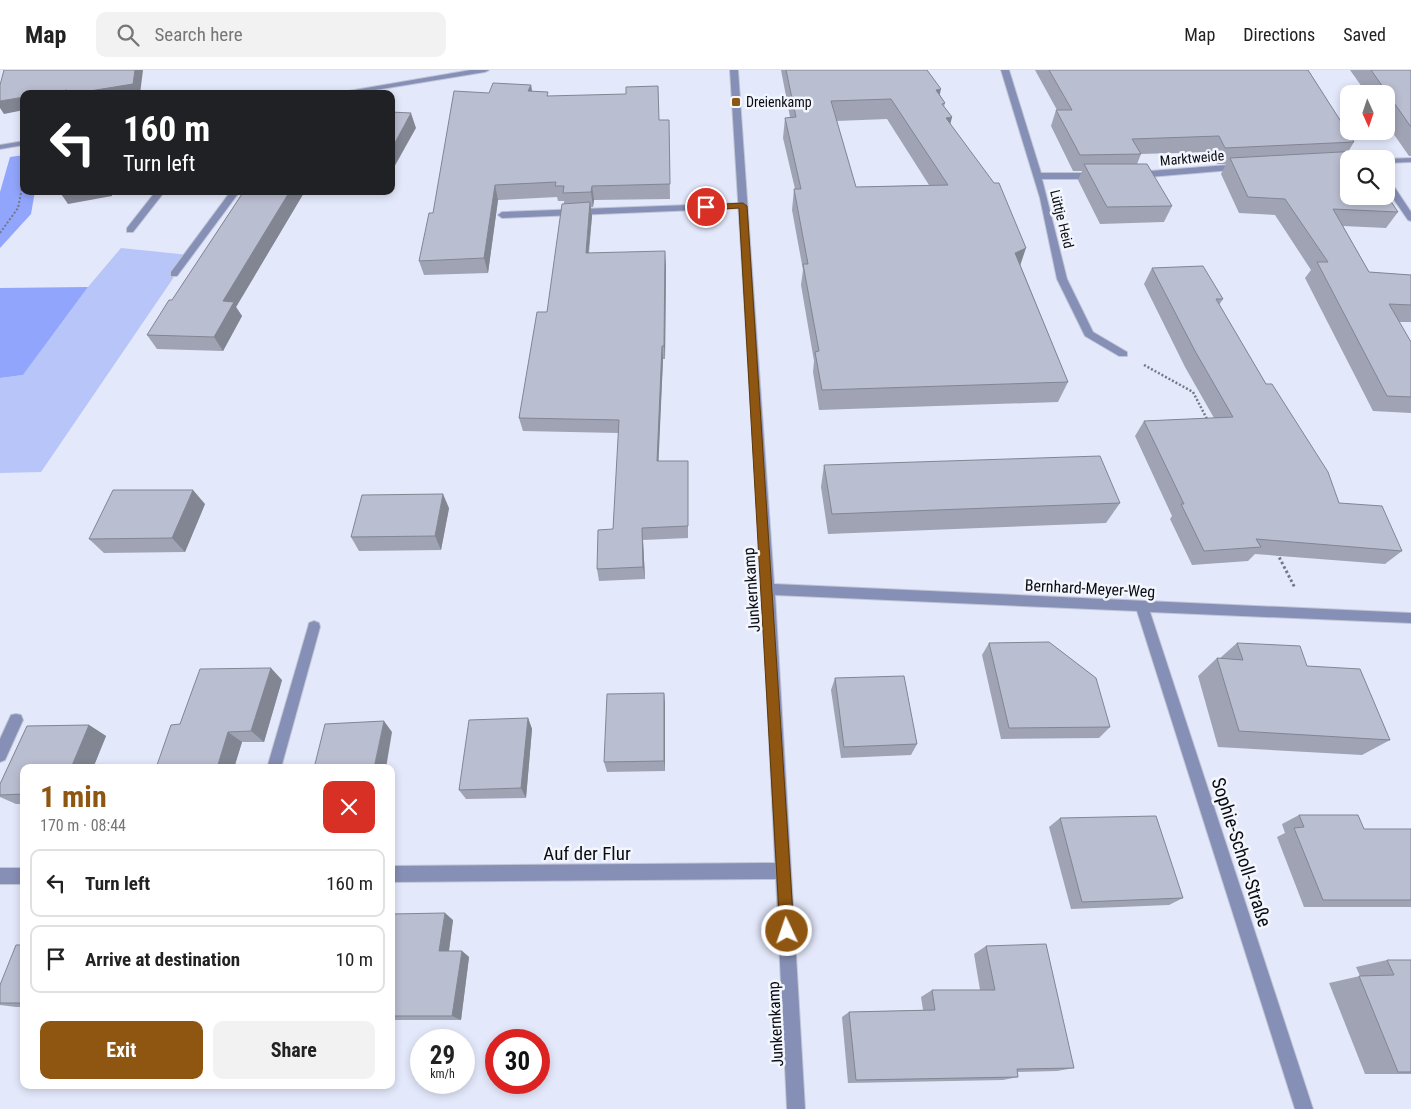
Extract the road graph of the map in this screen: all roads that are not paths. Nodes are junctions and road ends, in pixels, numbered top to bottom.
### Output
1 (485, 70) edge
2 (734, 70) edge
3 (1005, 70) edge
4 (360, 90) edge
5 (20, 144) edge
6 (0, 147) edge
7 (1411, 160) edge
8 (1395, 161) edge
9 (1250, 167) edge
10 (1130, 175) edge
11 (1037, 176) junction
12 (1102, 176) edge
13 (1395, 194) edge
14 (158, 195) edge
15 (233, 195) edge
16 (743, 206) junction
17 (502, 215) dead end
18 (1411, 218) edge
19 (130, 230) dead end
20 (174, 274) dead end
21 (1123, 354) road end
22 (768, 589) junction
23 (1142, 607) junction
24 (1411, 618) edge
25 (314, 626) dead end
26 (16, 720) dead end
27 (0, 755) edge
28 (275, 764) edge
29 (784, 871) junction
30 (395, 874) edge
31 (0, 876) edge
32 (20, 876) edge
33 (796, 1109) edge
34 (1304, 1109) edge

1 - 4 street
2 - 16 street, Junkernkamp
3 - 11 street, Lüttje Heid
5 - 6 street
7 - 8 street
9 - 10 street, Marktweide
11 - 12 street
11 - 21 street, Lüttje Heid
13 - 18 street
14 - 19 street
15 - 20 street
16 - 17 street
16 - 22 street, Junkernkamp
22 - 23 street, Bernhard-Meyer-Weg
22 - 29 street, Junkernkamp
23 - 24 street, Bernhard-Meyer-Weg
23 - 34 street, Sophie-Scholl-Straße
25 - 28 street
26 - 27 street
29 - 30 street, Auf der Flur
29 - 33 street, Junkernkamp
31 - 32 street

